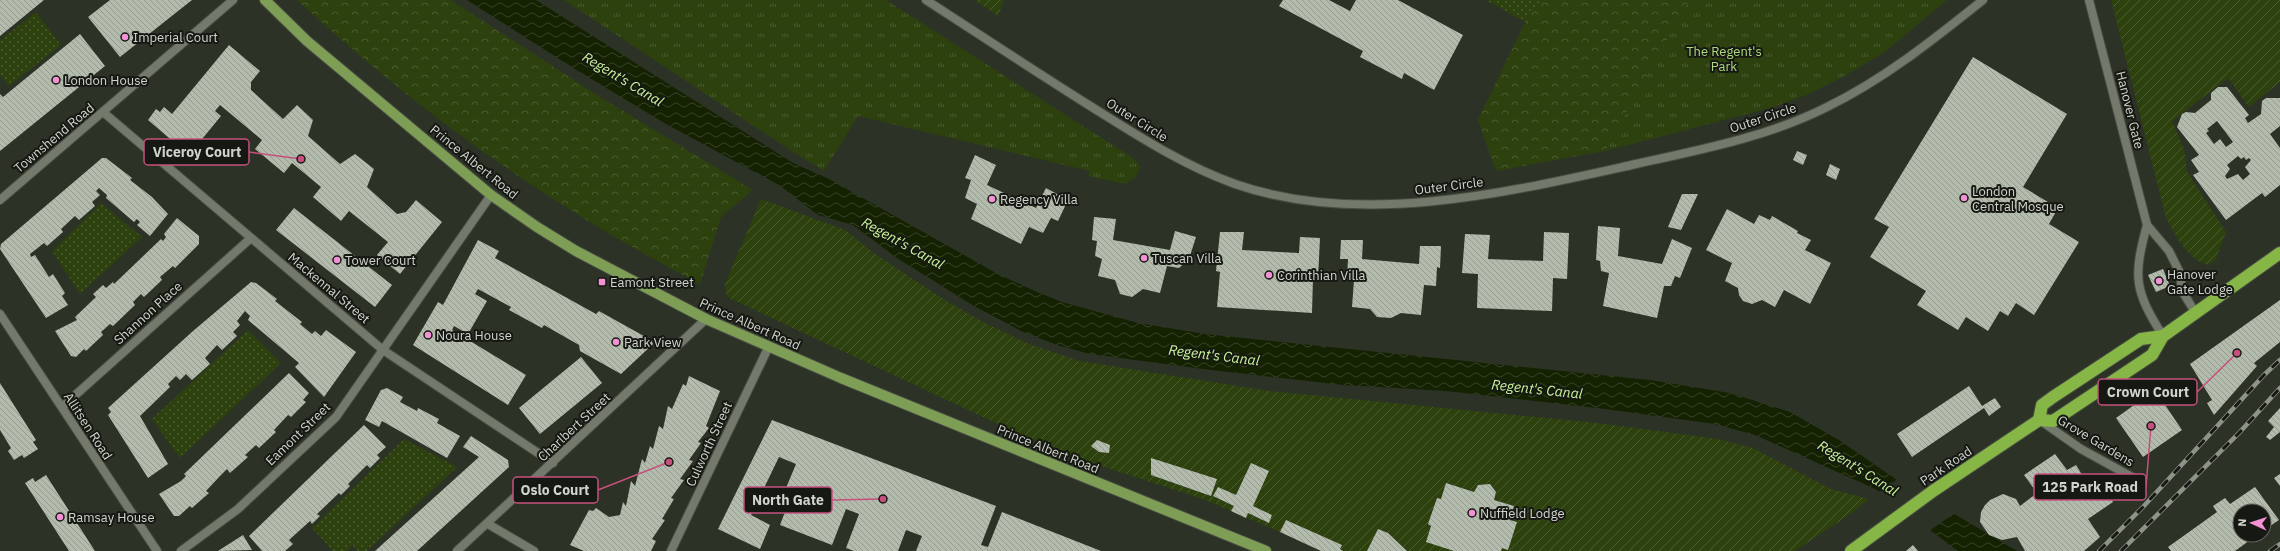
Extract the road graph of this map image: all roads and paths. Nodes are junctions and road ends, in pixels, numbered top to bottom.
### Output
1 (233, 0) edge
2 (265, 0) edge
3 (926, 0) edge
4 (1983, 0) edge
5 (2089, 0) edge
6 (103, 112) junction
7 (491, 195) junction
8 (0, 200) edge
9 (2147, 226) junction
10 (251, 238) junction
11 (2280, 253) edge
12 (2195, 312) junction
13 (0, 314) edge
14 (706, 319) junction
15 (2163, 336) junction
16 (769, 346) junction
17 (383, 350) junction
18 (62, 407) junction
19 (2039, 420) junction
20 (553, 463) junction
21 (2141, 482) dead end
22 (488, 524) junction
23 (156, 551) edge
24 (181, 551) edge
25 (458, 551) edge
26 (534, 551) edge
27 (671, 551) edge
28 (1266, 551) edge
29 (1851, 551) edge

1 - 6 street, Townshend Road
2 - 7 main road, Prince Albert Road
3 - 4 street, Outer Circle
5 - 9 street, Hanover Gate
6 - 8 street, Townshend Road
6 - 10 street, Mackennal Street
7 - 14 main road, Prince Albert Road
7 - 17 street, Eamont Street
9 - 12 street, Hanover Gate
9 - 15 street, Hanover Gate
10 - 17 street, Mackennal Street
10 - 18 street, Shannon Place
11 - 12 highway, Park Road
12 - 15 highway, Park Road
13 - 18 street, Allitsen Road
14 - 16 main road, Prince Albert Road
14 - 20 street, Charlbert Street
15 - 19 highway, Park Road
15 - 19 highway, Park Road
16 - 27 street, Culworth Street
16 - 28 main road, Prince Albert Road
17 - 20 street, Mackennal Street
17 - 24 street, Eamont Street
18 - 23 street, Allitsen Road
19 - 21 street, Grove Gardens
19 - 29 highway, Park Road
20 - 22 street, Charlbert Street
22 - 25 street, Charlbert Street
22 - 26 street

